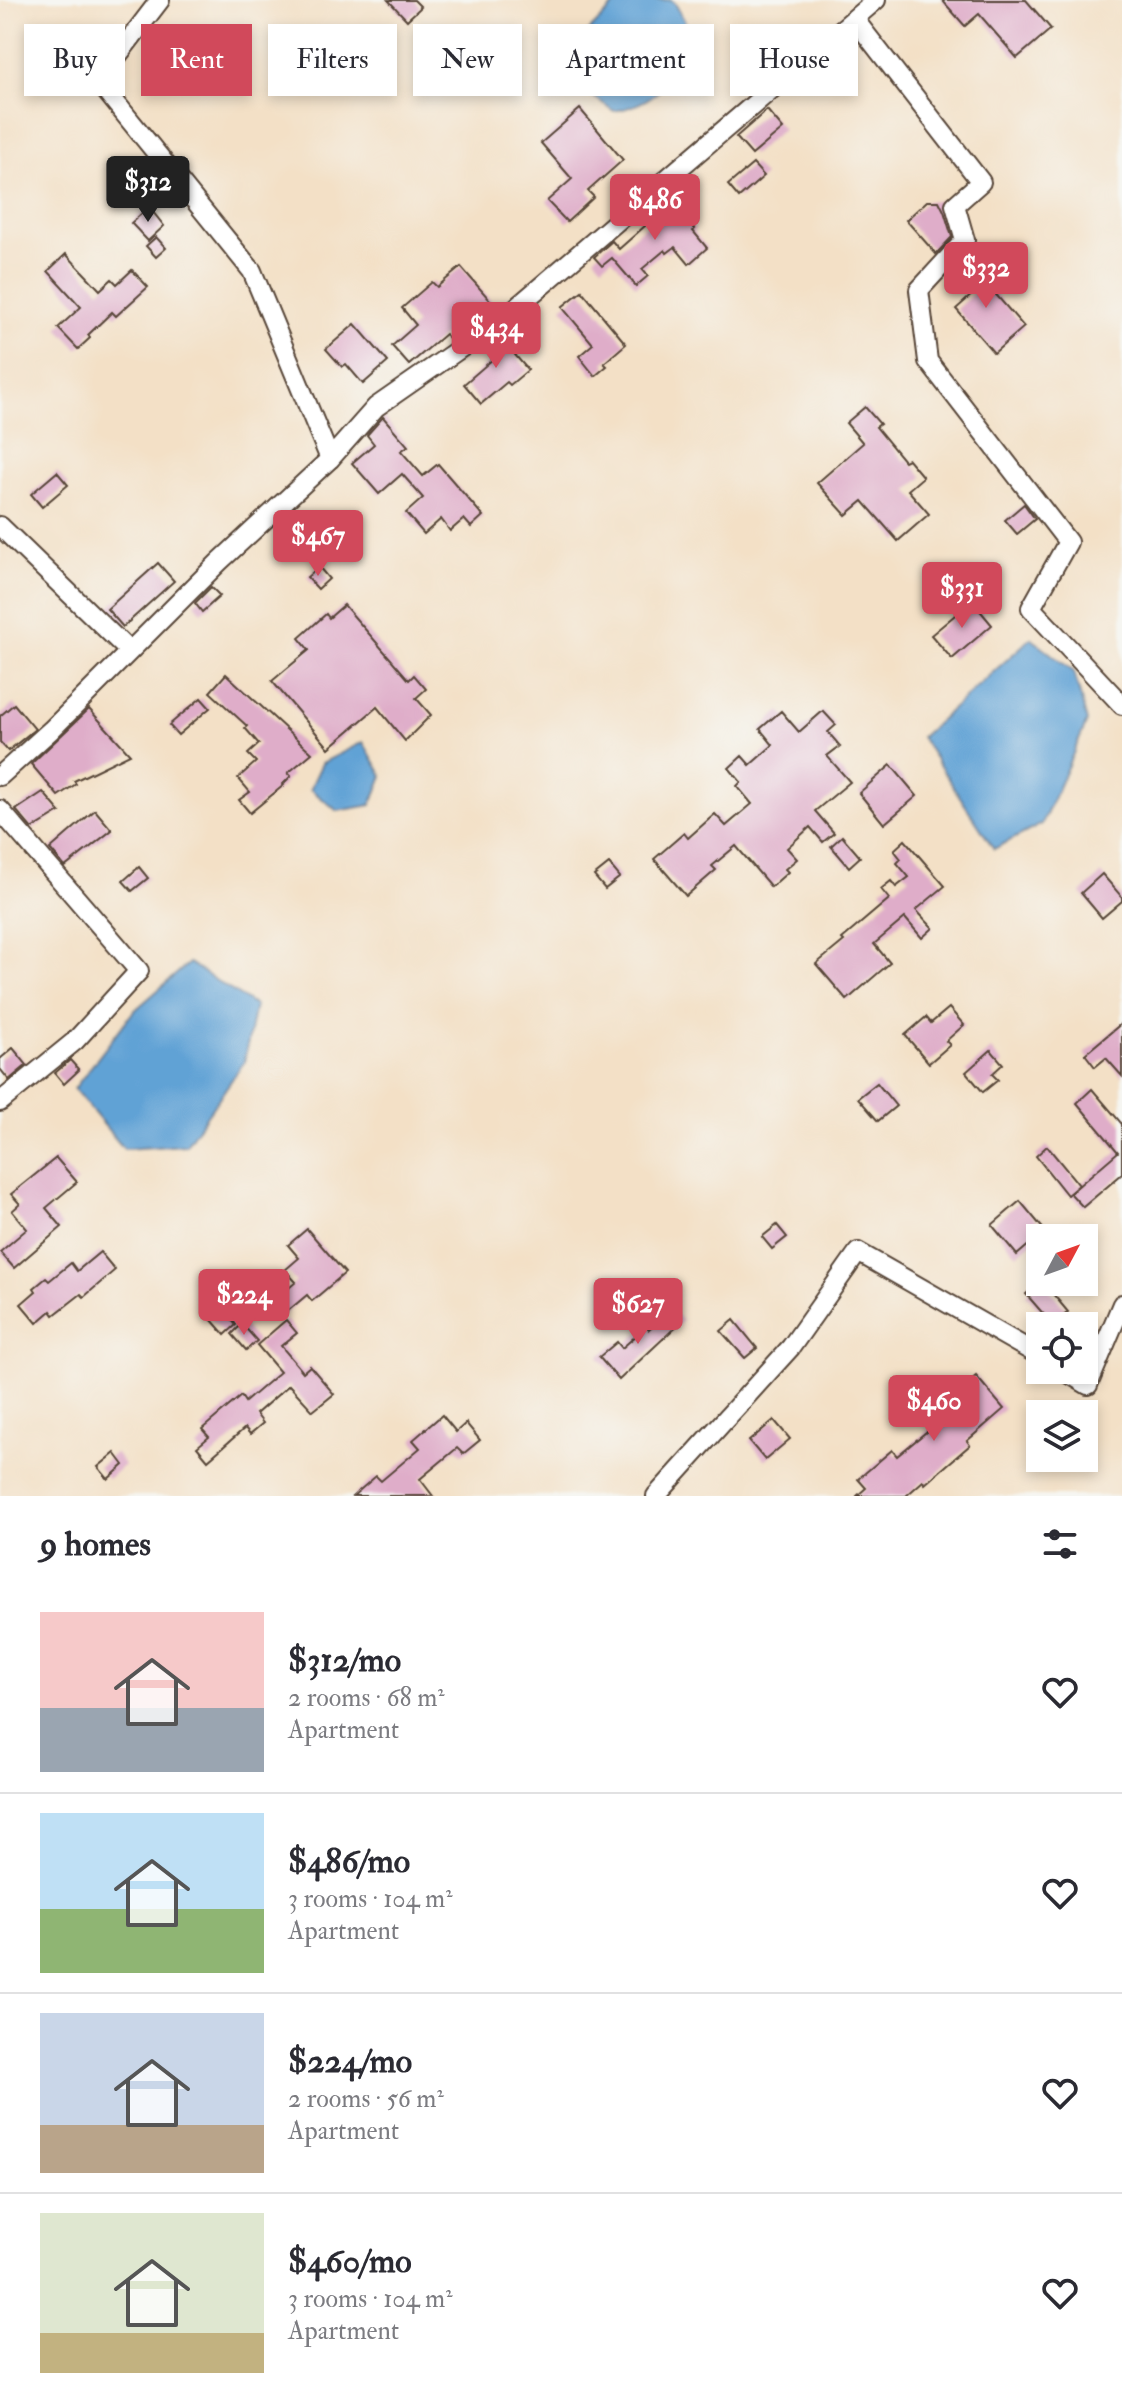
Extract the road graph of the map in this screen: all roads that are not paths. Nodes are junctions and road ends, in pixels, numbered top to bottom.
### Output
1 (160, 0) edge
2 (876, 0) edge
3 (855, 20) junction
4 (330, 459) junction
5 (0, 526) edge
6 (129, 651) junction
7 (1122, 705) edge
8 (0, 776) edge
9 (0, 810) edge
10 (0, 1102) edge
11 (1122, 1304) edge
12 (1026, 1348) edge
13 (1098, 1361) edge
14 (656, 1496) edge

1 - 4 street
2 - 3 street
3 - 4 street
3 - 7 street
4 - 6 street
5 - 6 street
6 - 8 street
9 - 10 street
11 - 13 street
12 - 14 street

